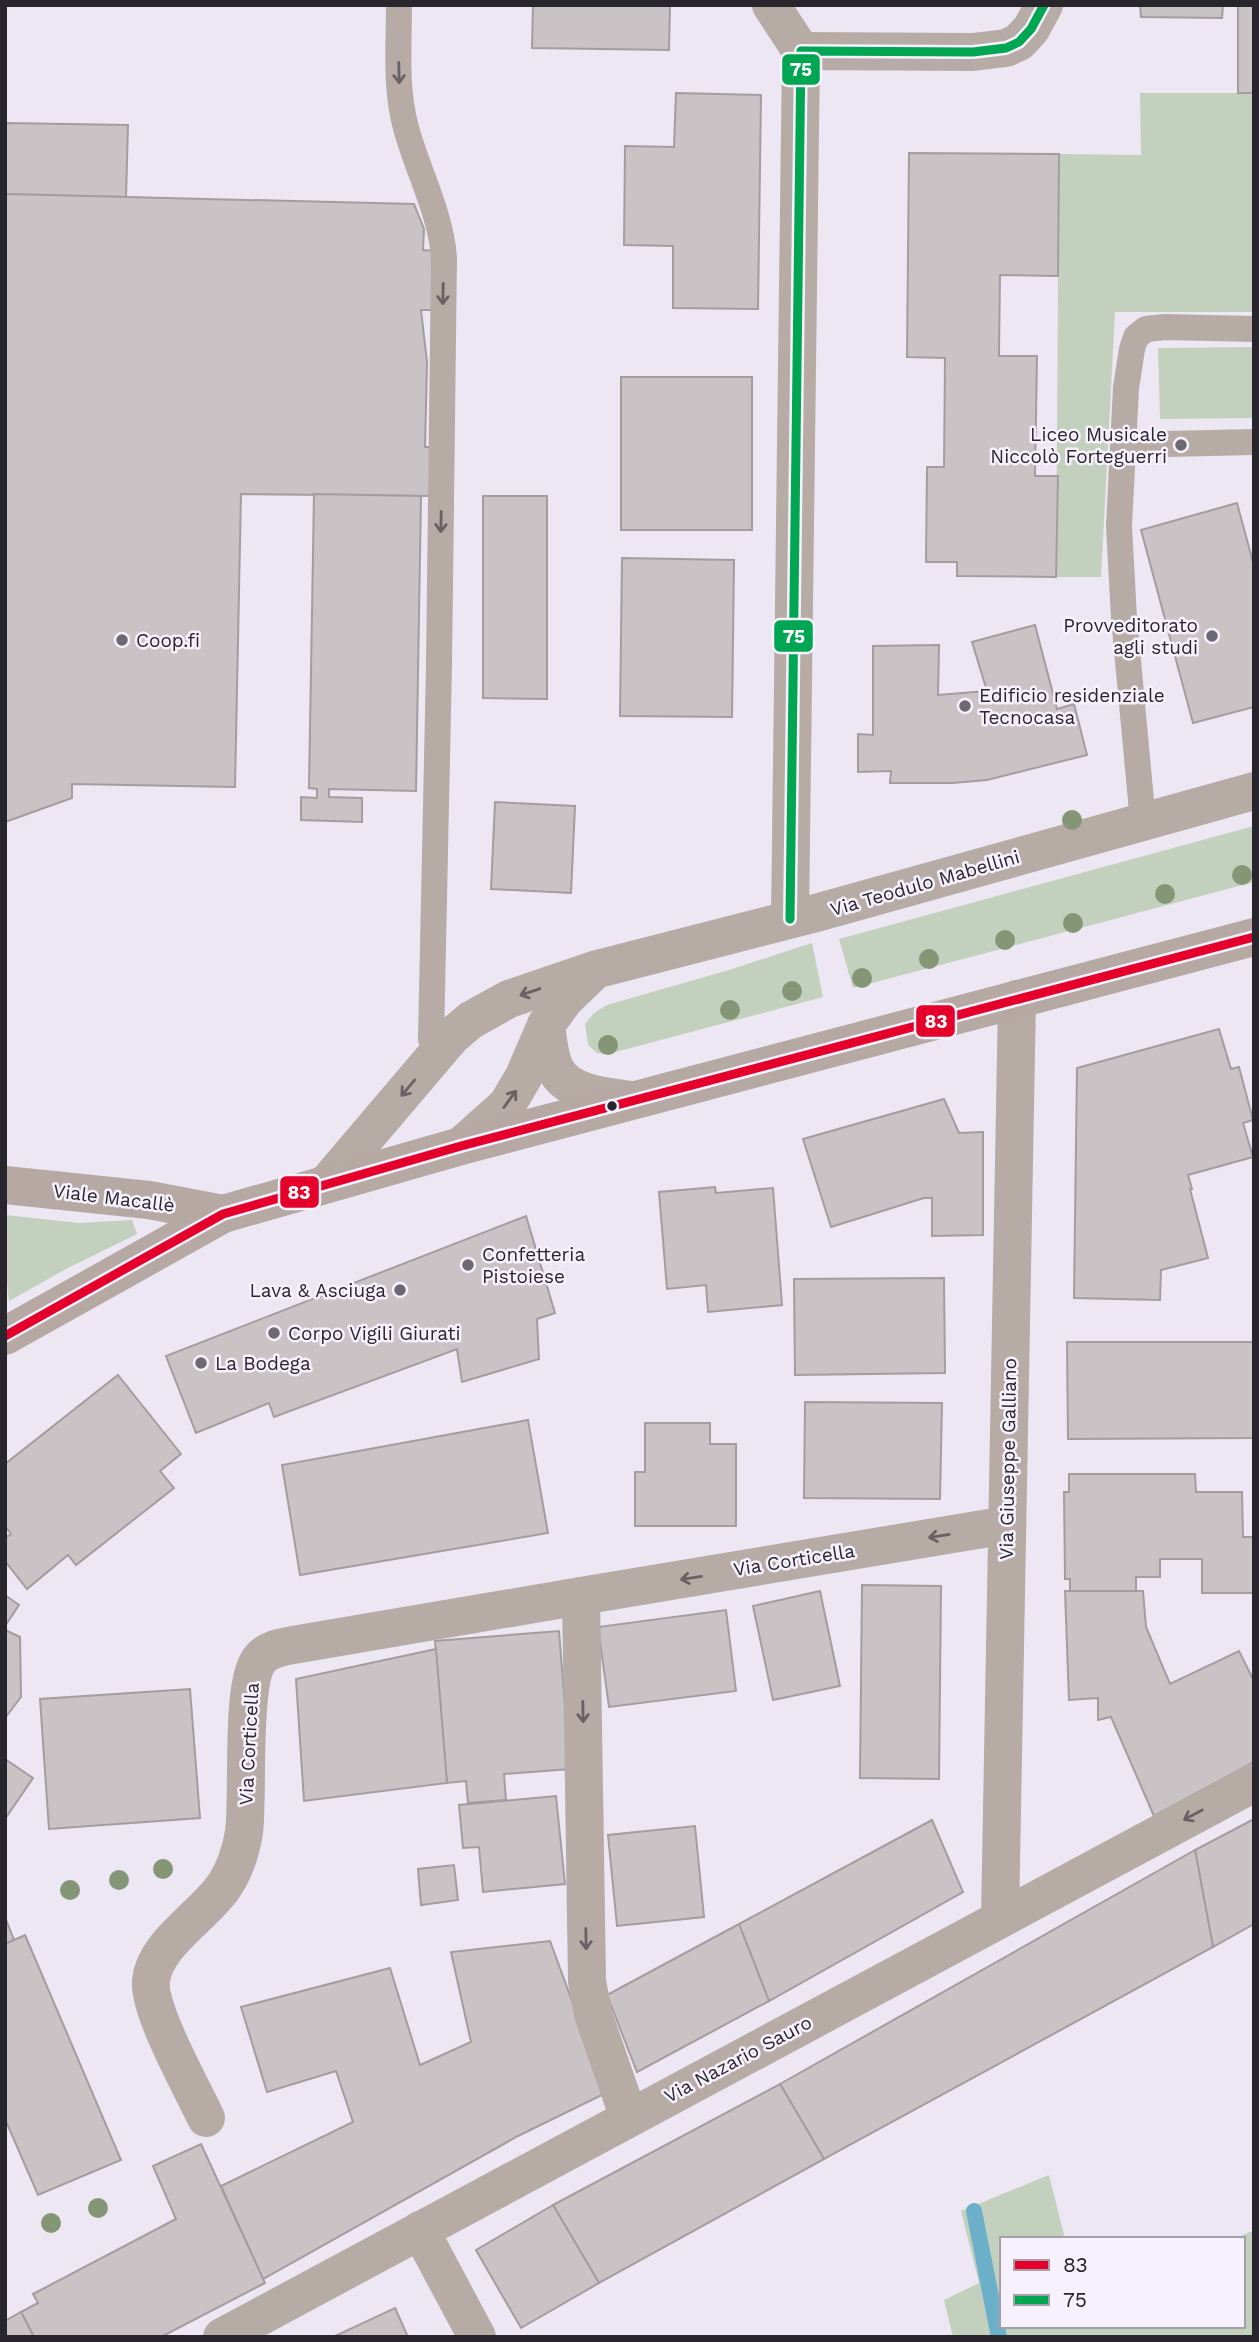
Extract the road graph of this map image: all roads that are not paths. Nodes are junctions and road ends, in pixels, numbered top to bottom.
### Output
1 (399, 5) edge
2 (771, 5) edge
3 (1044, 5) edge
4 (801, 51) junction
5 (1254, 329) edge
6 (1254, 442) edge
7 (1123, 445) junction
8 (1254, 790) edge
9 (1143, 822) junction
10 (790, 919) junction
11 (1254, 937) edge
12 (594, 970) junction
13 (1017, 999) junction
14 (546, 1025) junction
15 (430, 1039) dead end
16 (632, 1100) junction
17 (461, 1146) junction
18 (327, 1183) junction
19 (5, 1185) edge
20 (223, 1214) junction
21 (5, 1336) edge
22 (1007, 1525) junction
23 (581, 1596) junction
24 (1254, 1783) edge
25 (1000, 1918) junction
26 (206, 2118) dead end
27 (629, 2118) junction
28 (419, 2230) junction
29 (222, 2337) edge
30 (477, 2337) edge

1 -> 15 lane
2 - 4 street
3 - 4 street
4 - 10 street
5 - 7 lane
6 - 7 lane
7 - 9 lane
8 - 9 street, Via Teodulo Mabellini
9 - 10 street, Via Teodulo Mabellini
10 - 12 street, Via Teodulo Mabellini
11 - 13 main road, Viale Macallè
12 - 14 street
12 -> 18 street, Via Teodulo Mabellini
13 - 16 main road, Viale Macallè
13 - 22 street, Via Giuseppe Galliano
14 - 16 street
17 -> 14 street
16 - 17 main road, Viale Macallè
17 - 18 main road, Viale Macallè
18 - 20 main road, Viale Macallè
19 - 20 main road, Viale Macallè
20 - 21 main road, Viale Macallè
22 -> 23 street, Via Corticella
22 - 25 street, Via Giuseppe Galliano
23 - 26 street, Via Corticella
23 -> 27 street
24 -> 25 street, Via Nazario Sauro
25 - 27 street, Via Nazario Sauro
27 - 28 street, Via Nazario Sauro
28 - 29 street, Via Nazario Sauro
28 - 30 street

